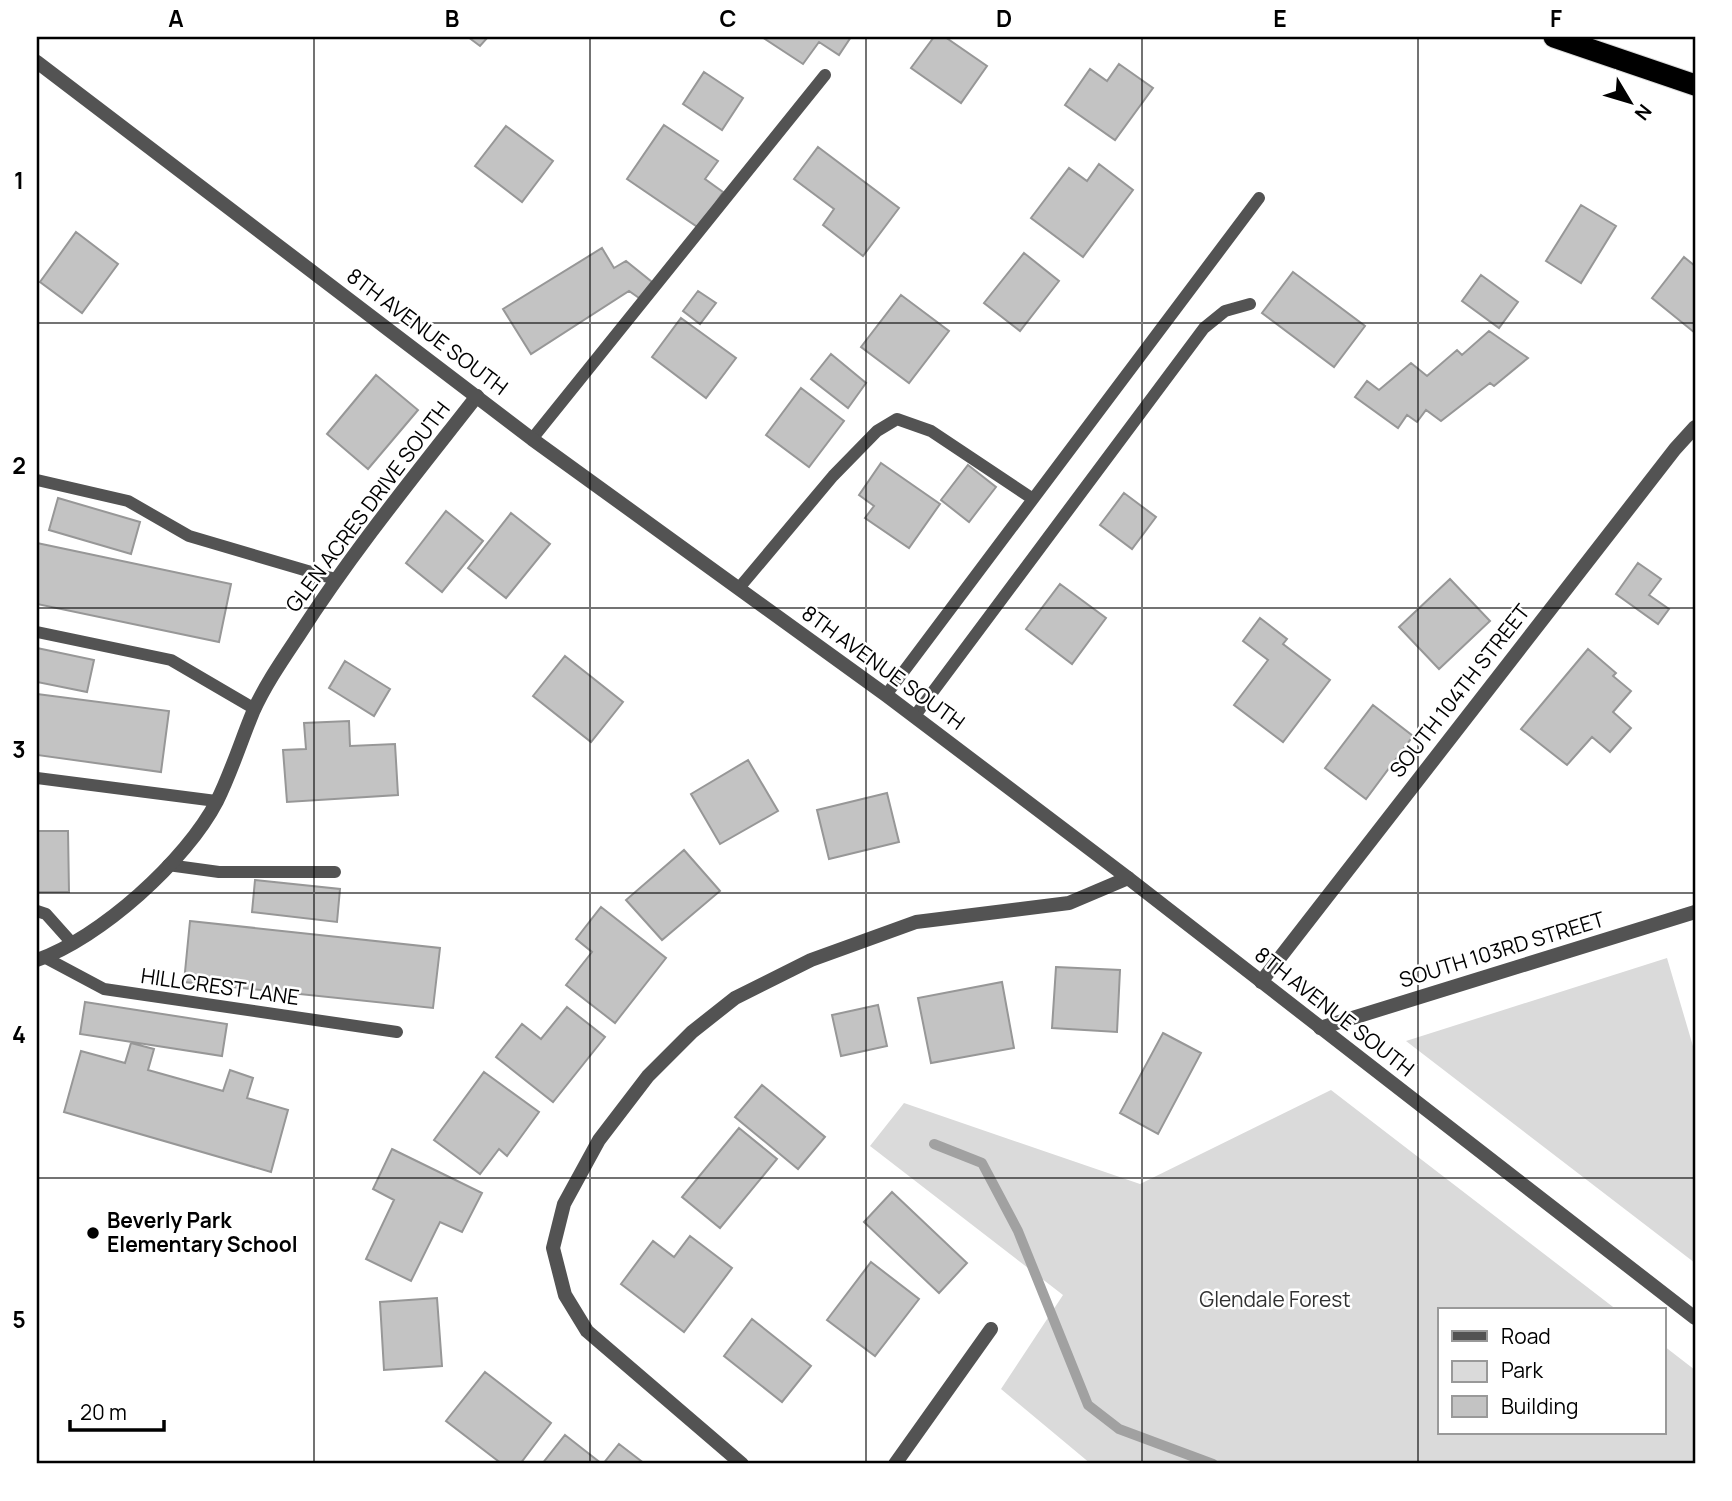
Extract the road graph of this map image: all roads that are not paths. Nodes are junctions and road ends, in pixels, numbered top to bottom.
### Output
1 (1554, 37) edge
2 (37, 62) edge
3 (825, 75) dead end
4 (1695, 85) edge
5 (1259, 198) dead end
6 (1250, 304) dead end
7 (477, 396) junction
8 (1695, 427) edge
9 (532, 439) junction
10 (37, 480) edge
11 (1033, 499) junction
12 (335, 579) junction
13 (739, 588) junction
14 (37, 632) edge
15 (886, 695) junction
16 (255, 709) junction
17 (914, 717) junction
18 (37, 778) edge
19 (216, 801) junction
20 (168, 865) junction
21 (335, 872) dead end
22 (1128, 878) junction
23 (37, 911) edge
24 (1695, 912) edge
25 (71, 943) junction
26 (41, 959) edge
27 (1261, 982) junction
28 (1320, 1028) junction
29 (397, 1032) dead end
30 (1695, 1318) edge
31 (991, 1329) dead end
32 (742, 1464) edge
33 (895, 1464) edge

1 - 4 highway
2 - 7 street, 8TH AVENUE SOUTH
3 - 9 lane
5 - 11 lane
6 - 17 lane
7 - 9 street, 8TH AVENUE SOUTH
7 - 12 street, GLEN ACRES DRIVE SOUTH
8 - 27 street, SOUTH 104TH STREET
9 - 13 street, 8TH AVENUE SOUTH
10 - 12 lane
11 - 13 lane
11 - 15 lane
12 - 16 street, GLEN ACRES DRIVE SOUTH
13 - 15 street, 8TH AVENUE SOUTH
14 - 16 lane
15 - 17 street, 8TH AVENUE SOUTH
16 - 19 street, GLEN ACRES DRIVE SOUTH
17 - 22 street, 8TH AVENUE SOUTH
18 - 19 lane
19 - 20 street, GLEN ACRES DRIVE SOUTH
20 - 21 lane
20 - 25 street, GLEN ACRES DRIVE SOUTH
22 - 27 street, 8TH AVENUE SOUTH
22 - 32 street
23 - 25 lane
24 - 28 street, SOUTH 103RD STREET
25 - 26 street, GLEN ACRES DRIVE SOUTH
26 - 29 lane, HILLCREST LANE
27 - 28 street, 8TH AVENUE SOUTH
28 - 30 street, 8TH AVENUE SOUTH
31 - 33 street

